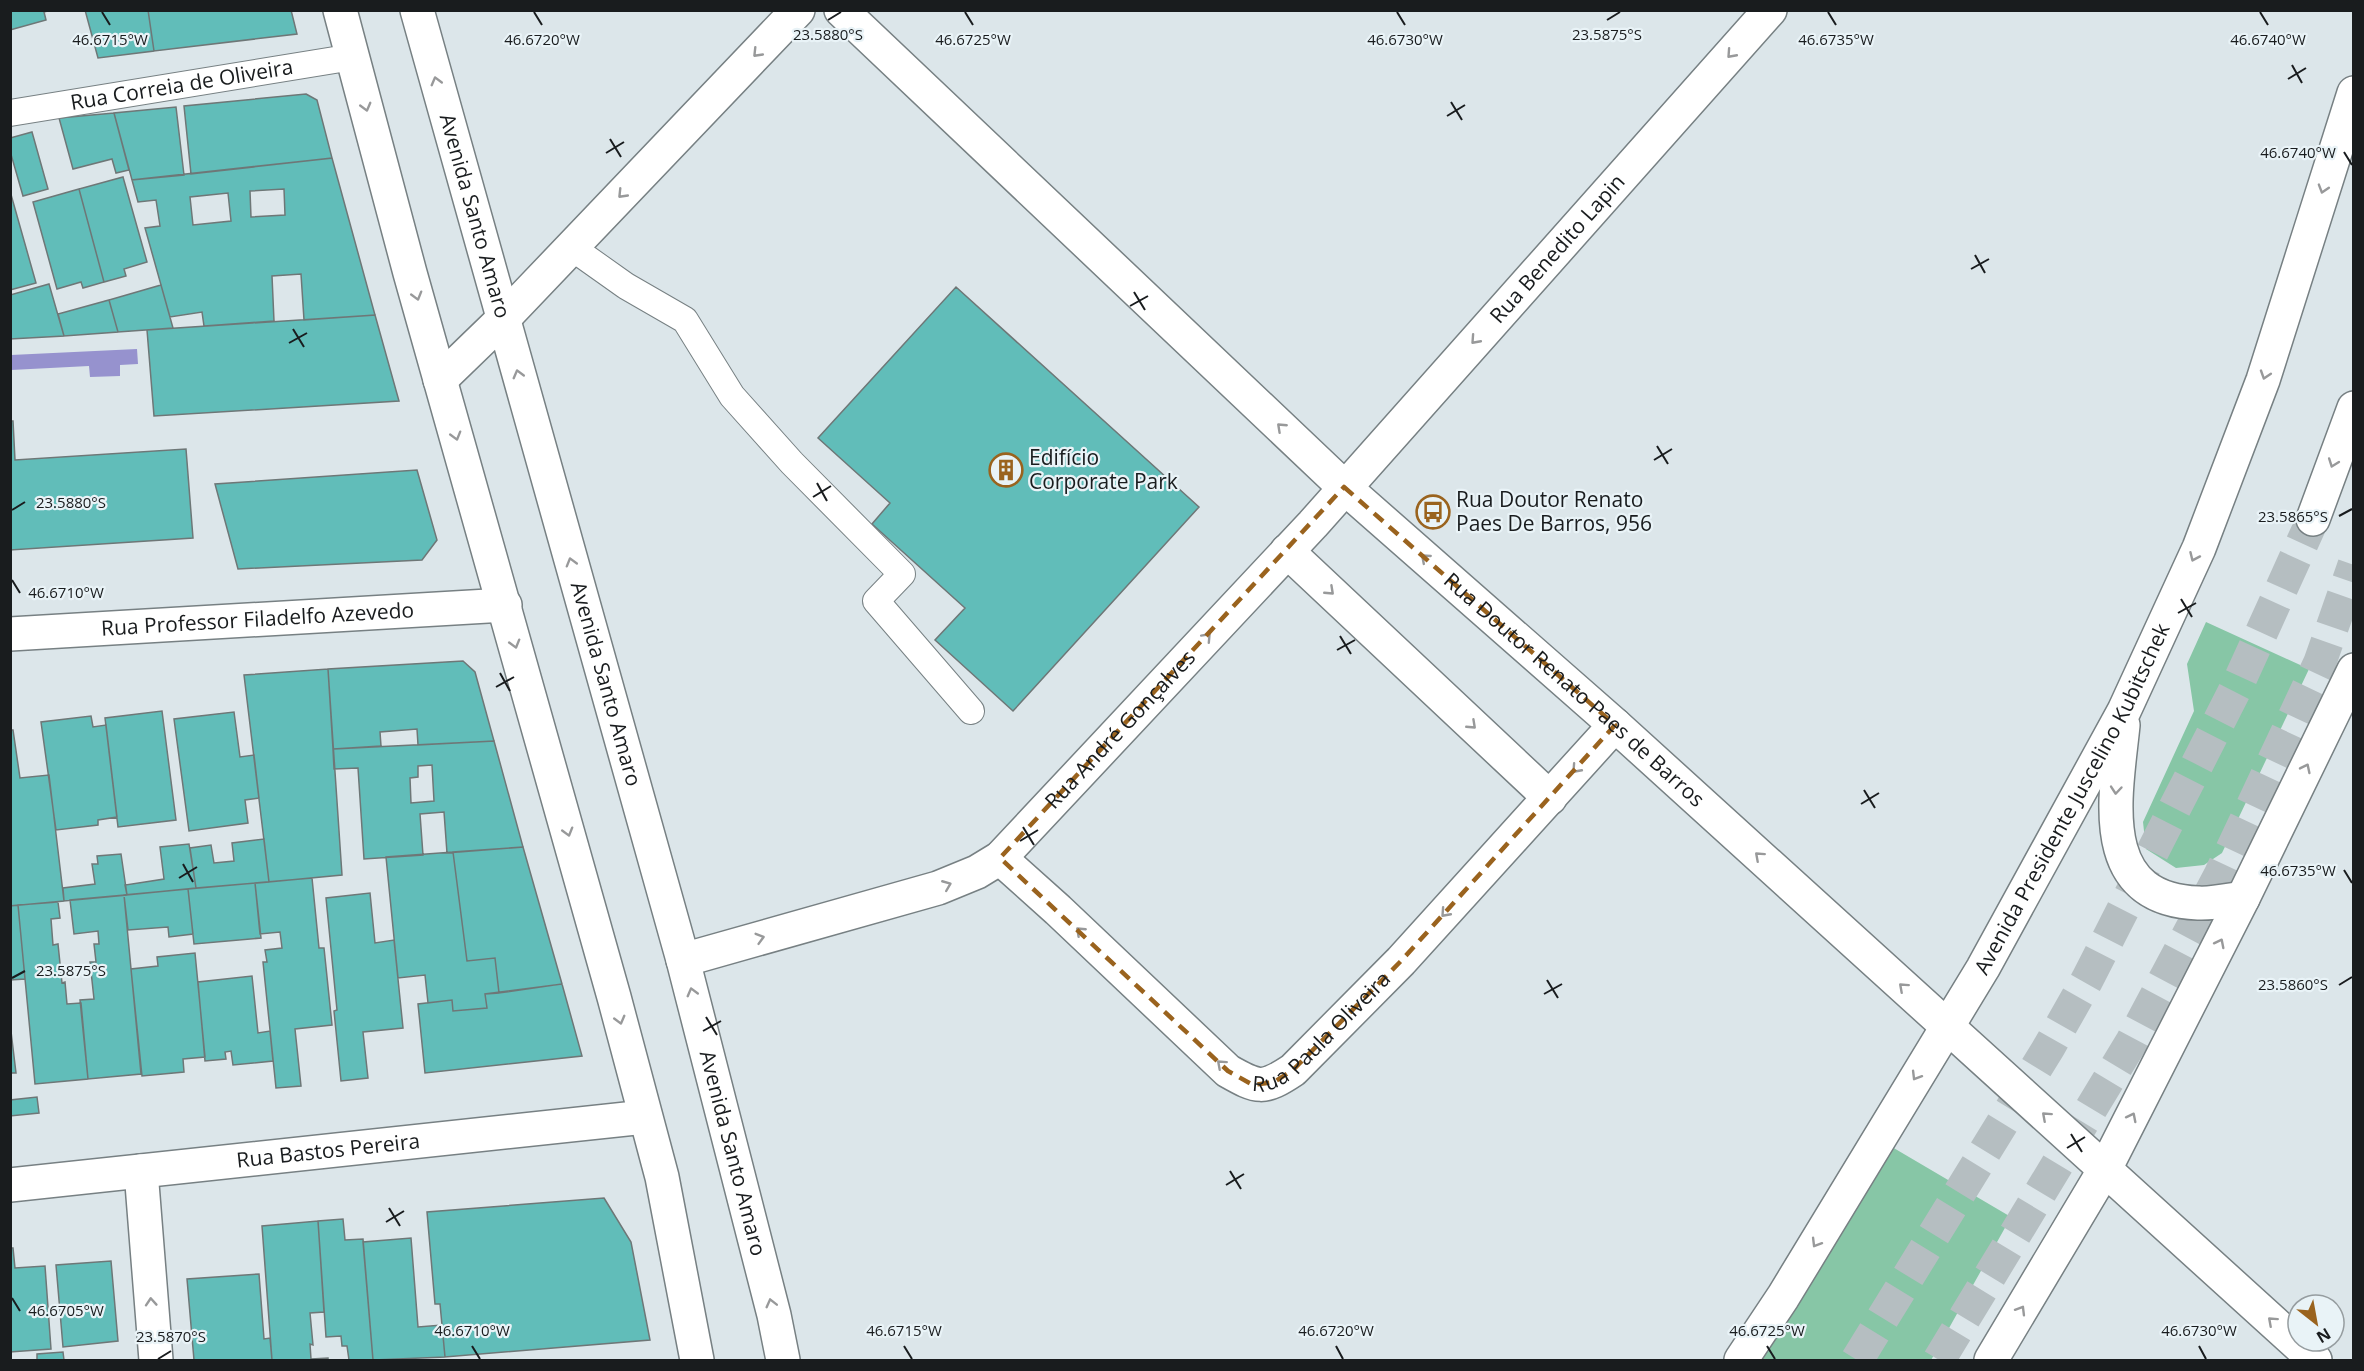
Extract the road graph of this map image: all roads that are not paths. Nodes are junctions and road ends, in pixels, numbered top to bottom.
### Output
1 (340, 10) edge
2 (417, 10) edge
3 (798, 10) edge
4 (841, 10) edge
5 (1770, 10) edge
6 (353, 57) junction
7 (2354, 93) edge
8 (10, 113) edge
9 (572, 247) junction
10 (503, 319) junction
11 (440, 380) junction
12 (2354, 408) edge
13 (1344, 487) junction
14 (2313, 519) tunnel mouth
15 (1287, 551) junction
16 (505, 605) junction
17 (10, 634) edge
18 (2354, 670) edge
19 (971, 711) dead end
20 (2124, 711) junction
21 (1615, 725) junction
22 (1550, 798) junction
23 (1000, 858) junction
24 (2243, 898) junction
25 (683, 960) junction
26 (1947, 1026) junction
27 (645, 1117) junction
28 (2105, 1169) junction
29 (141, 1171) junction
30 (10, 1185) edge
31 (156, 1360) edge
32 (697, 1360) edge
33 (783, 1360) edge
34 (1741, 1360) edge
35 (1991, 1360) edge
36 (2316, 1360) edge

1 - 6 main road
10 -> 2 main road, Avenida Santo Amaro
3 -> 9 main road
13 -> 4 main road, Rua Doutor Renato Paes de Barros
5 -> 13 main road, Rua Benedito Lapin
6 - 8 lane, Rua Correia de Oliveira
6 -> 11 main road
7 -> 20 main road, Avenida Presidente Juscelino Kubitschek
9 - 10 main road
9 - 19 lane
10 - 11 main road
25 -> 10 main road, Avenida Santo Amaro
11 -> 16 main road
12 -> 14 main road
13 - 15 main road, Rua André Gonçalves
21 -> 13 main road, Rua Doutor Renato Paes de Barros
15 -> 22 main road
23 -> 15 main road, Rua André Gonçalves
16 - 17 main road, Rua Professor Filadelfo Azevedo
16 -> 27 main road
24 -> 18 main road
20 -> 24 main road
20 - 26 main road, Avenida Presidente Juscelino Kubitschek
21 -> 22 main road, Rua Paula Oliveira
26 -> 21 main road, Rua Doutor Renato Paes de Barros
22 -> 23 main road, Rua Paula Oliveira
25 -> 23 main road, Rua André Gonçalves
28 -> 24 main road
33 -> 25 main road, Avenida Santo Amaro
28 -> 26 main road, Rua Doutor Renato Paes de Barros
26 -> 34 main road, Avenida Presidente Juscelino Kubitschek
27 - 29 main road, Rua Bastos Pereira
27 - 32 main road
35 -> 28 main road
36 -> 28 main road, Rua Doutor Renato Paes de Barros
29 - 30 main road, Rua Bastos Pereira
31 -> 29 main road

